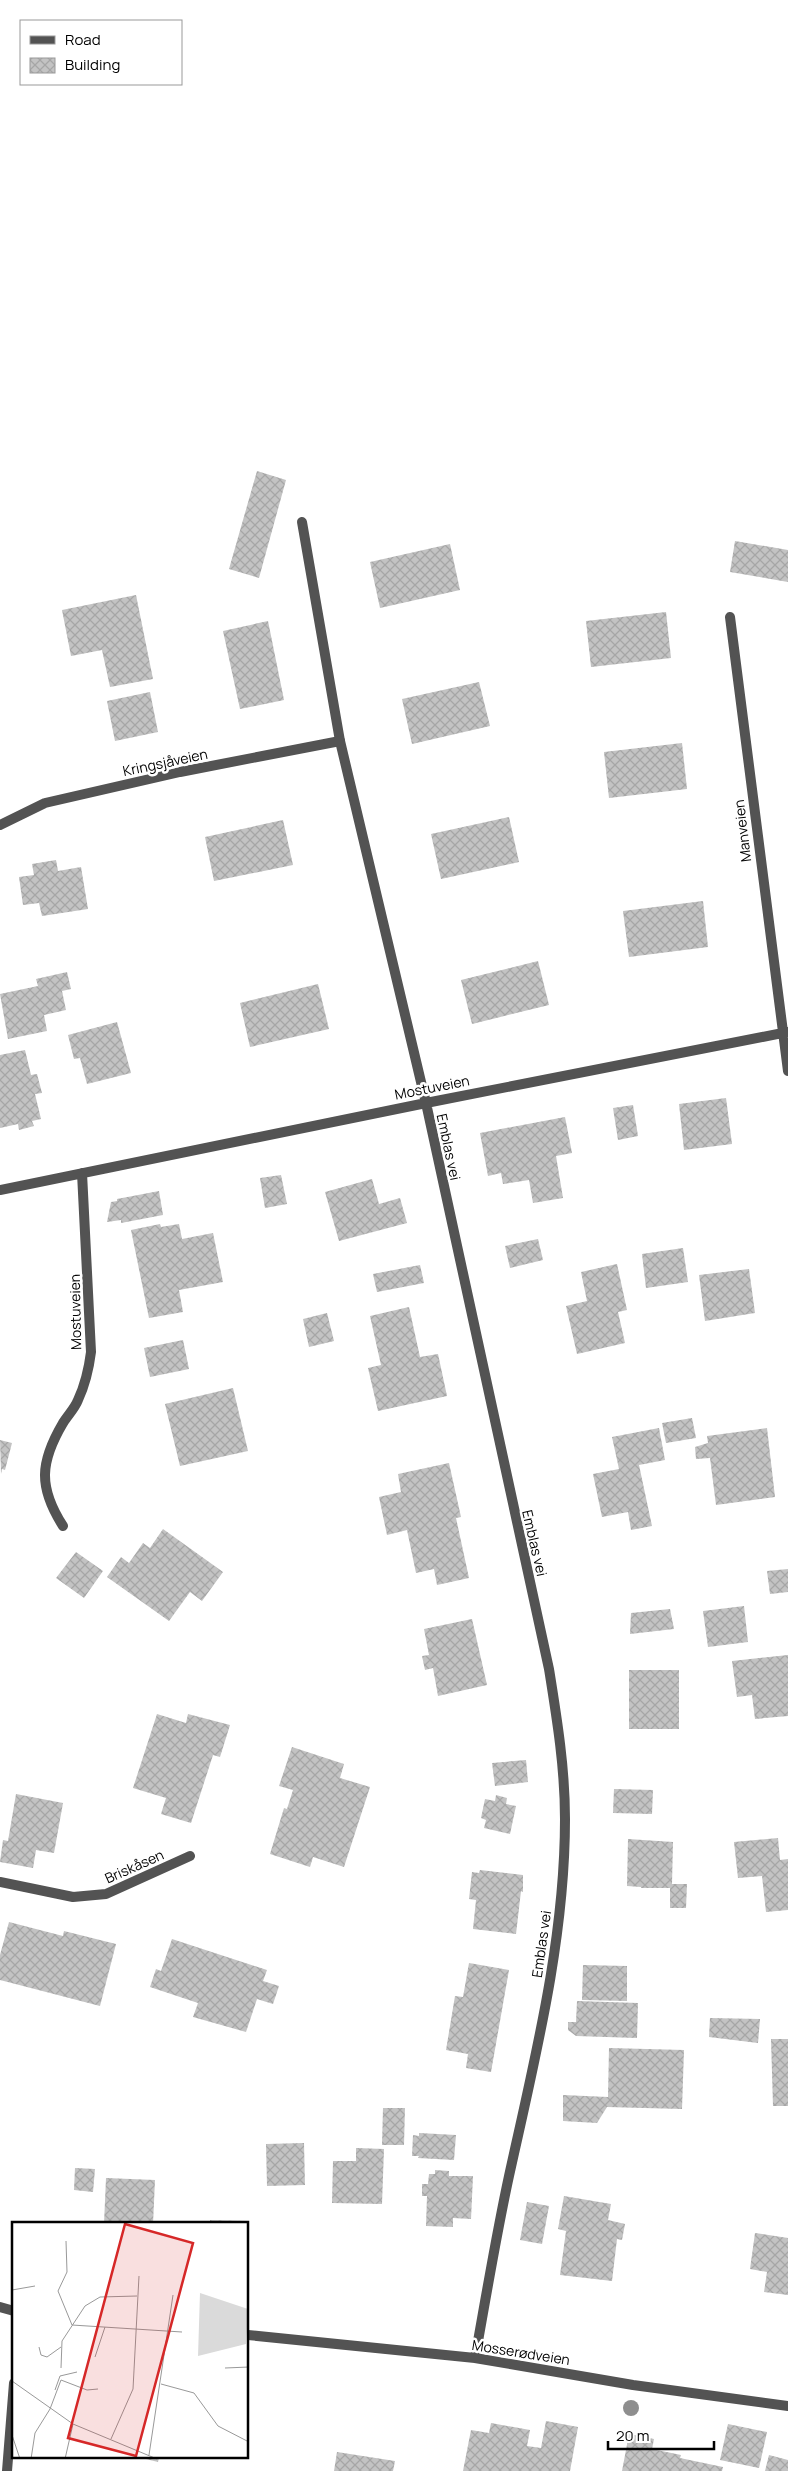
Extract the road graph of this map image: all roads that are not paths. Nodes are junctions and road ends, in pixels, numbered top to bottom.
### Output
1 (302, 522) dead end
2 (730, 617) dead end
3 (340, 742) junction
4 (0, 825) edge
5 (786, 1032) edge
6 (788, 1071) edge
7 (426, 1102) junction
8 (82, 1173) junction
9 (0, 1190) edge
10 (63, 1526) dead end
11 (190, 1856) dead end
12 (0, 1882) edge
13 (249, 2335) edge
14 (475, 2358) junction
15 (788, 2406) edge
16 (12, 2412) edge
17 (8, 2471) edge

1 - 3 street, Emblas vei
2 - 5 street, Manveien
3 - 4 street, Kringsjåveien
3 - 7 street, Emblas vei
5 - 6 street, Manveien
5 - 7 street, Mostuveien
7 - 8 street, Mostuveien
7 - 14 street, Emblas vei
8 - 9 street, Mostuveien
8 - 10 street, Mostuveien
11 - 12 street, Briskåsen
13 - 14 street, Mosserødveien
14 - 15 street, Mosserødveien
16 - 17 street

